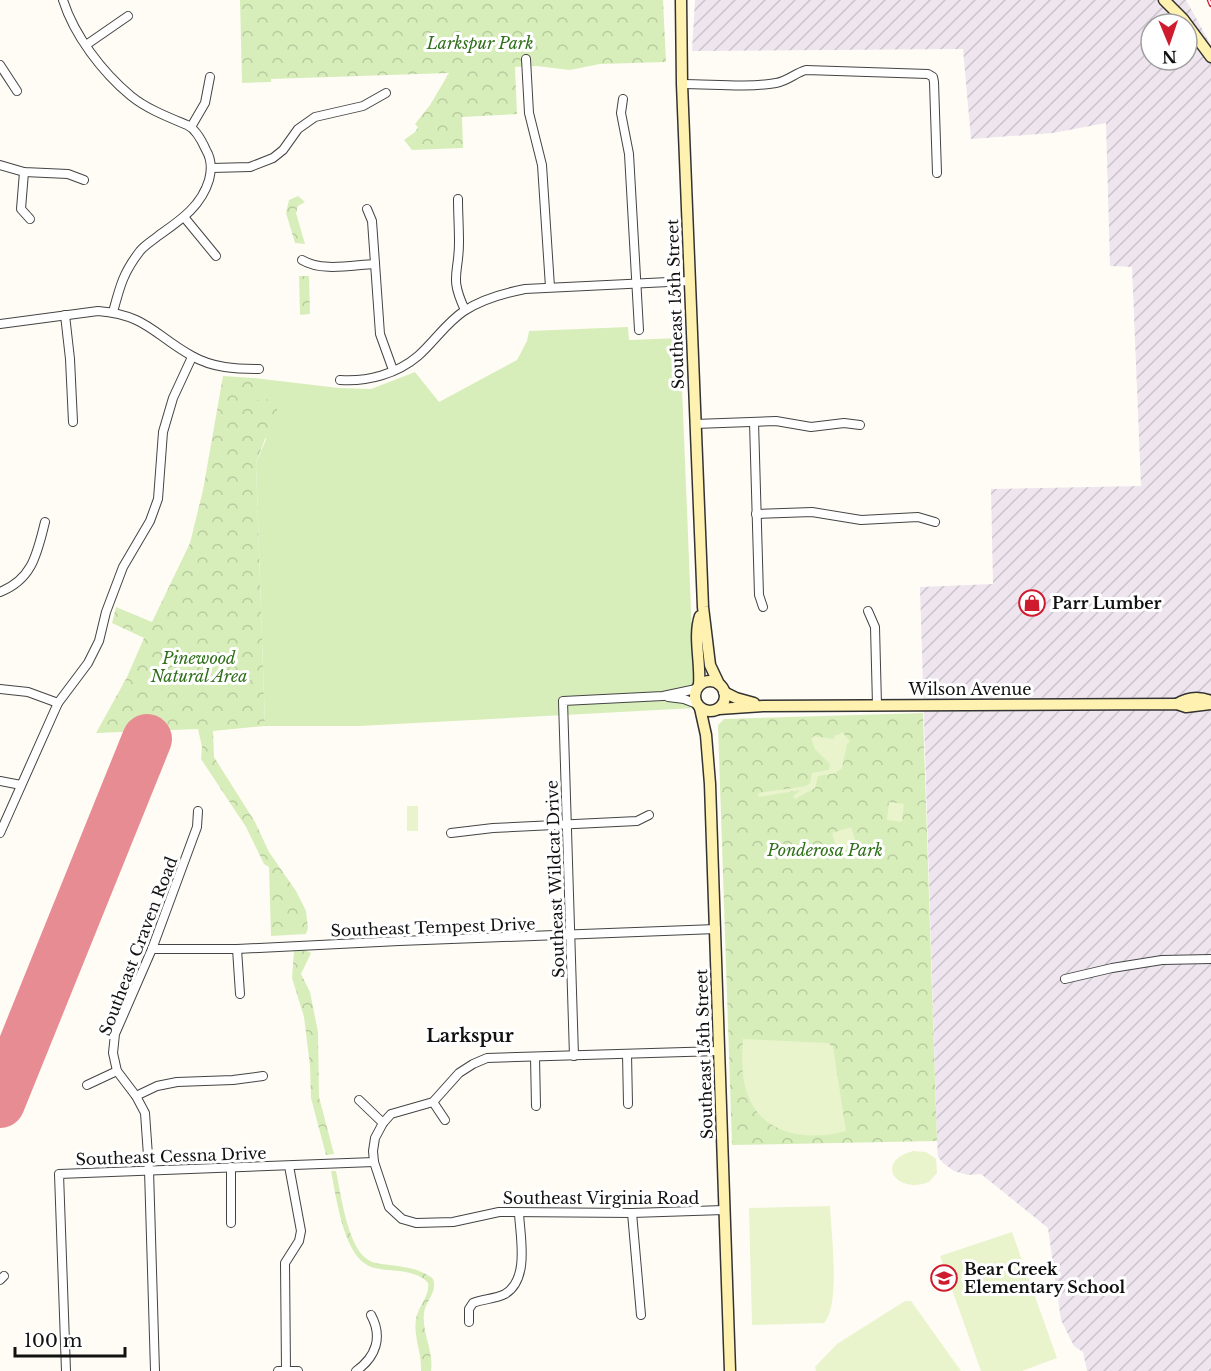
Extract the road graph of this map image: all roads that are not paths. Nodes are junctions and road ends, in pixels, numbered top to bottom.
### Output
1 (63, 0) edge
2 (681, 0) edge
3 (1164, 0) edge
4 (128, 16) dead end
5 (86, 45) junction
6 (1211, 57) edge
7 (526, 59) dead end
8 (0, 66) edge
9 (210, 77) dead end
10 (682, 84) junction
11 (16, 91) dead end
12 (386, 93) dead end
13 (623, 99) dead end
14 (191, 127) junction
15 (0, 165) edge
16 (212, 168) junction
17 (24, 172) junction
18 (938, 173) dead end
19 (84, 180) dead end
20 (458, 199) dead end
21 (367, 209) dead end
22 (184, 217) junction
23 (30, 219) dead end
24 (216, 256) dead end
25 (302, 260) dead end
26 (375, 264) junction
27 (689, 281) junction
28 (635, 284) junction
29 (550, 287) junction
30 (465, 310) junction
31 (113, 312) junction
32 (65, 315) junction
33 (0, 324) edge
34 (639, 330) dead end
35 (192, 357) junction
36 (259, 369) dead end
37 (393, 370) junction
38 (340, 380) dead end
39 (73, 422) dead end
40 (754, 422) junction
41 (695, 424) junction
42 (860, 425) dead end
43 (756, 514) junction
44 (45, 522) dead end
45 (935, 522) dead end
46 (0, 592) edge
47 (703, 607) junction
48 (763, 607) dead end
49 (868, 611) dead end
50 (698, 687) junction
51 (722, 688) junction
52 (0, 689) edge
53 (663, 696) junction
54 (58, 703) junction
55 (1211, 703) edge
56 (877, 705) junction
57 (699, 706) junction
58 (763, 706) junction
59 (716, 710) junction
60 (706, 735) junction
61 (0, 781) edge
62 (21, 785) junction
63 (198, 811) dead end
64 (649, 815) dead end
65 (567, 825) junction
66 (0, 833) edge
67 (451, 833) dead end
68 (716, 929) junction
69 (571, 935) junction
70 (152, 949) junction
71 (237, 949) junction
72 (1211, 959) edge
73 (1065, 979) dead end
74 (240, 994) dead end
75 (719, 1052) junction
76 (627, 1054) junction
77 (574, 1056) junction
78 (535, 1057) junction
79 (117, 1071) junction
80 (263, 1076) dead end
81 (87, 1085) dead end
82 (136, 1096) junction
83 (359, 1100) dead end
84 (433, 1102) junction
85 (628, 1104) dead end
86 (536, 1106) dead end
87 (445, 1120) dead end
88 (383, 1123) junction
89 (374, 1162) junction
90 (289, 1166) junction
91 (231, 1167) junction
92 (149, 1170) junction
93 (724, 1210) junction
94 (519, 1213) junction
95 (632, 1213) junction
96 (231, 1223) dead end
97 (371, 1315) dead end
98 (641, 1315) dead end
99 (469, 1322) dead end
100 (286, 1370) edge
101 (66, 1371) edge
102 (155, 1371) edge
103 (278, 1371) edge
104 (298, 1371) edge
105 (356, 1371) edge
106 (730, 1371) edge

1 - 5 street
2 - 10 main road, Southeast 15th Street
3 - 6 main road
4 - 5 street
5 - 14 street
7 - 29 street
8 - 11 street
9 - 14 street
10 - 18 street
10 - 27 main road, Southeast 15th Street
12 - 16 street
13 - 28 street
14 - 16 street
15 - 17 street
16 - 22 street
17 - 19 street
17 - 23 street
20 - 30 street
21 - 26 street
22 - 24 street
22 - 31 street
25 - 26 street
26 - 37 street
27 - 28 street
27 - 41 main road, Southeast 15th Street
28 - 29 street
28 - 34 street
29 - 30 street
30 - 37 street
31 - 32 street
31 - 35 street
32 - 33 street
32 - 39 street
35 - 36 street
35 - 54 street
37 - 38 street
40 - 41 street
40 - 42 street
40 - 43 street
41 - 47 main road, Southeast 15th Street
43 - 45 street
43 - 48 street
44 - 46 street
47 - 50 main road, Southeast 15th Street
47 - 51 main road, Southeast 15th Street
49 - 56 street
50 - 51 main road
50 - 53 street
50 - 57 main road
51 - 58 main road, Wilson Avenue
51 - 59 main road
52 - 54 street
53 - 57 street
53 - 65 street, Southeast Wildcat Drive
54 - 62 street
55 - 56 main road, Wilson Avenue
56 - 58 main road, Wilson Avenue
57 - 59 main road
57 - 60 main road, Southeast 15th Street
58 - 59 main road, Wilson Avenue
59 - 60 main road, Southeast 15th Street
60 - 68 main road, Southeast 15th Street
61 - 62 street
62 - 66 street
63 - 70 street, Southeast Craven Road
64 - 65 street
65 - 67 street
65 - 69 street, Southeast Wildcat Drive
68 - 69 street, Southeast Tempest Drive
68 - 75 main road, Southeast 15th Street
69 - 71 street, Southeast Tempest Drive
69 - 77 street, Southeast Wildcat Drive
70 - 71 street, Southeast Tempest Drive
70 - 79 street, Southeast Craven Road
71 - 74 street
72 - 73 street
75 - 76 street
75 - 93 main road, Southeast 15th Street
76 - 77 street
76 - 85 street
77 - 78 street
78 - 84 street
78 - 86 street
79 - 81 street
79 - 82 street
80 - 82 street
82 - 92 street
83 - 88 street
84 - 87 street
84 - 88 street
88 - 89 street
89 - 90 street, Southeast Cessna Drive
89 - 94 street, Southeast Virginia Road
90 - 91 street, Southeast Cessna Drive
90 - 100 street
91 - 92 street, Southeast Cessna Drive
91 - 96 street
92 - 101 street, Southeast Cessna Drive
92 - 102 street
93 - 95 street, Southeast Virginia Road
93 - 106 main road, Southeast 15th Street
94 - 95 street, Southeast Virginia Road
94 - 99 street
95 - 98 street
97 - 105 street
100 - 103 street
100 - 104 street

